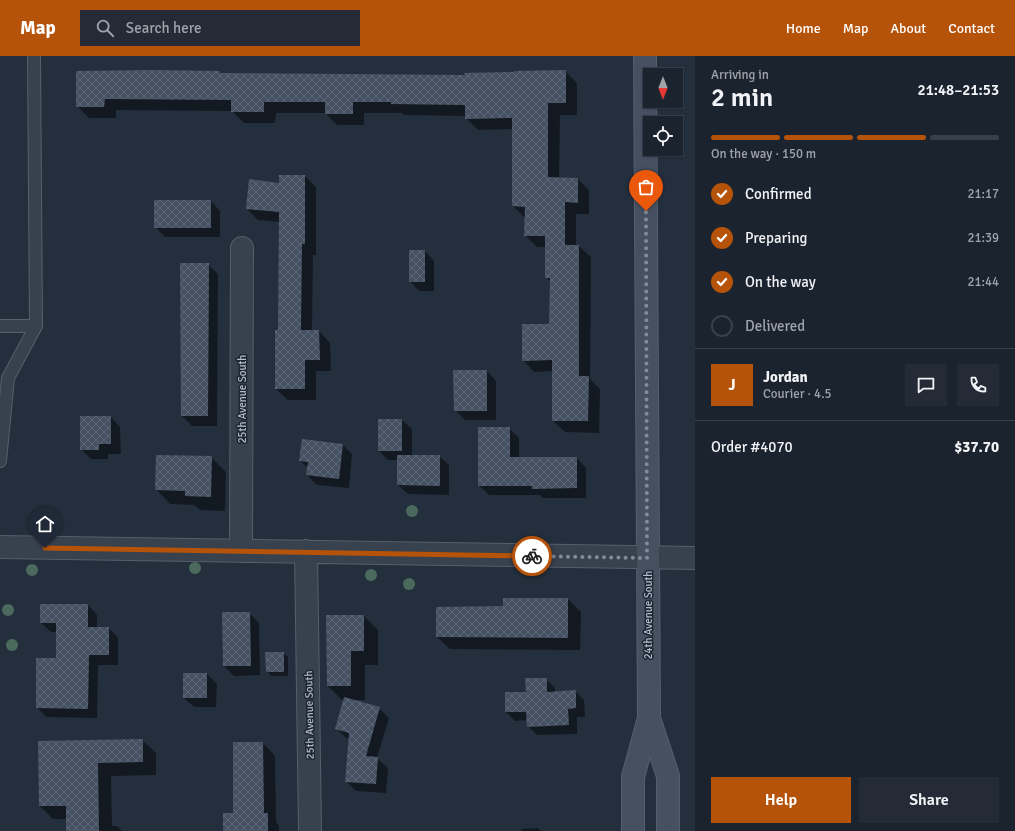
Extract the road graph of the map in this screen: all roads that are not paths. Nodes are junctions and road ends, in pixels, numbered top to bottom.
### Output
1 (34, 56) edge
2 (645, 56) edge
3 (242, 248) dead end
4 (0, 326) edge
5 (36, 326) junction
6 (0, 460) edge
7 (0, 548) edge
8 (241, 551) junction
9 (306, 551) junction
10 (647, 558) junction
11 (695, 558) edge
12 (649, 718) junction
13 (310, 831) edge
14 (633, 831) edge
15 (668, 831) edge

1 - 5 lane
2 - 10 street, 24th Avenue South
3 - 8 street, 25th Avenue South
4 - 5 lane
5 - 6 lane
7 - 8 street
8 - 9 street
9 - 10 street
9 - 13 street, 25th Avenue South
10 - 11 street
10 - 12 street, 24th Avenue South
12 - 14 street, 24th Avenue South
12 - 15 street, 24th Avenue South

